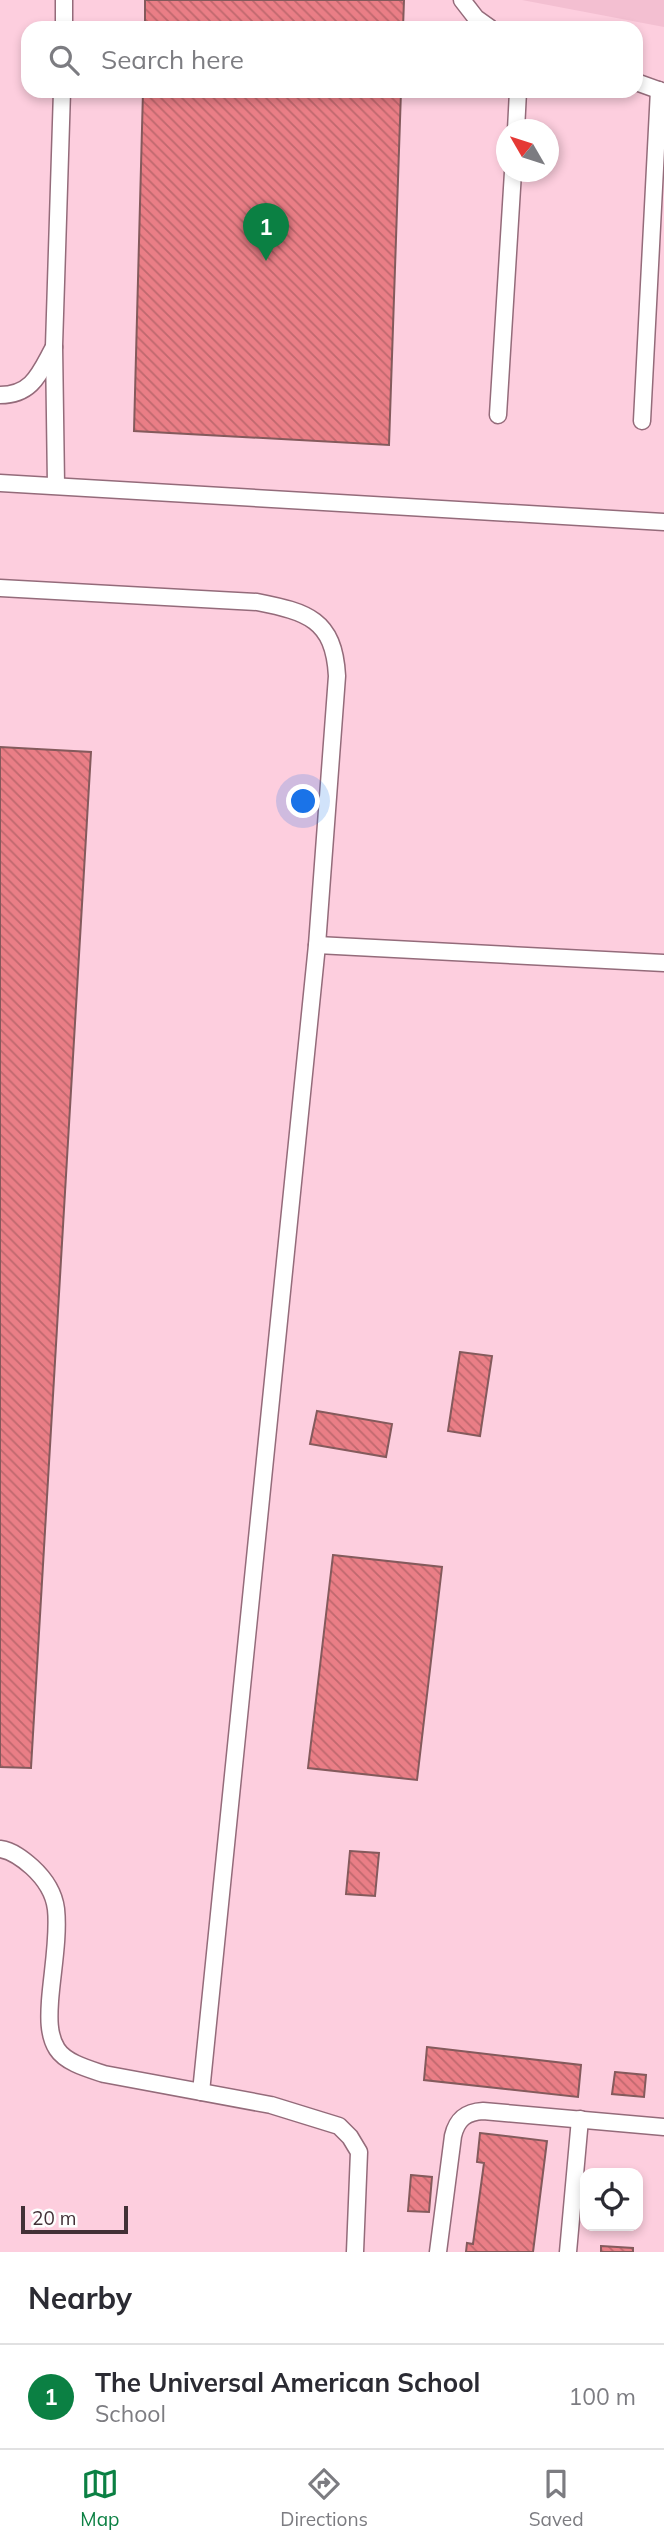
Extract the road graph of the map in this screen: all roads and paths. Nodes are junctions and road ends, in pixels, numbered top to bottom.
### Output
1 (64, 0) edge
2 (462, 0) edge
3 (64, 21) edge
4 (480, 21) edge
5 (643, 84) edge
6 (662, 91) edge
7 (62, 98) edge
8 (518, 98) edge
9 (517, 119) edge
10 (512, 182) edge
11 (54, 346) junction
12 (0, 395) edge
13 (498, 415) dead end
14 (642, 421) dead end
15 (0, 483) edge
16 (56, 485) junction
17 (664, 522) edge
18 (0, 588) edge
19 (317, 945) junction
20 (664, 963) edge
21 (0, 1849) edge
22 (201, 2092) junction
23 (580, 2119) junction
24 (664, 2127) edge
25 (355, 2252) edge
26 (438, 2252) edge
27 (568, 2252) edge

1 - 3 lane
2 - 4 lane
5 - 6 lane
6 - 14 lane
7 - 11 lane
8 - 9 lane
10 - 13 lane
11 - 12 lane
11 - 16 lane
15 - 16 lane
16 - 17 lane
18 - 19 lane
19 - 20 lane
19 - 22 lane
21 - 22 lane
22 - 25 lane
23 - 24 lane
23 - 26 lane
23 - 27 lane

